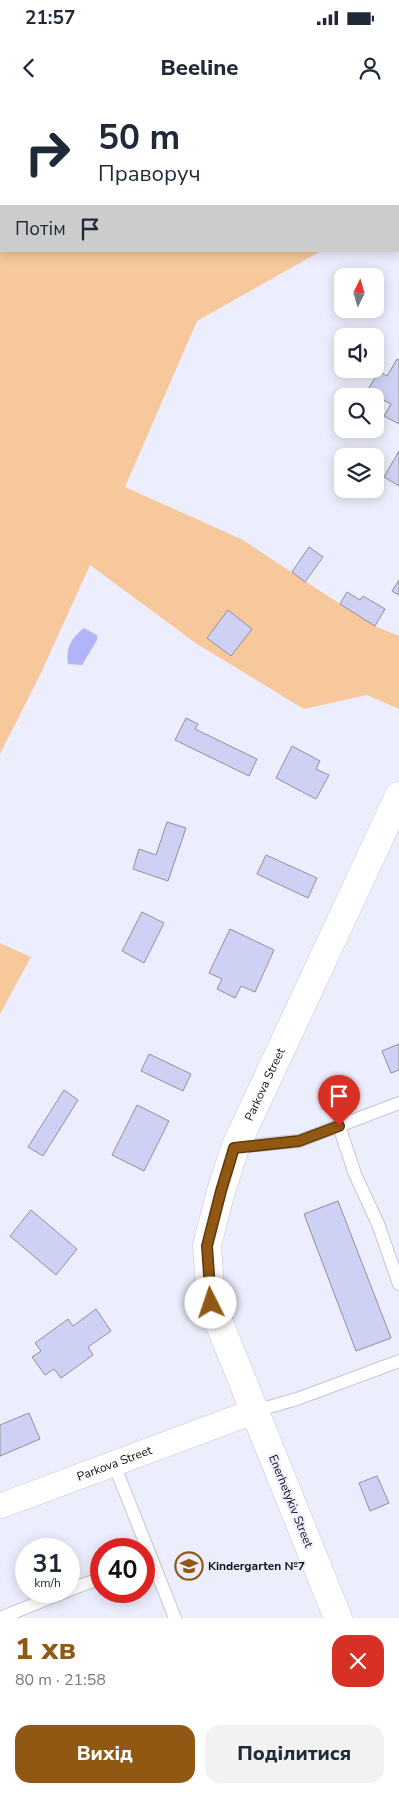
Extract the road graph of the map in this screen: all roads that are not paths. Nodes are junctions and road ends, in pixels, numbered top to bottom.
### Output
1 (399, 796) edge
2 (399, 1103) edge
3 (339, 1126) junction
4 (234, 1148) junction
5 (399, 1284) edge
6 (399, 1361) edge
7 (255, 1412) junction
8 (114, 1464) junction
9 (0, 1506) edge
10 (140, 1538) edge
11 (155, 1574) edge
12 (38, 1603) edge
13 (0, 1618) edge
14 (176, 1618) edge
15 (338, 1618) edge

1 - 4 street, Parkova Street
2 - 3 lane
3 - 4 lane
3 - 5 lane
4 - 7 street, Parkova Street
6 - 7 lane
7 - 8 street, Parkova Street
7 - 15 street, Enerhetykiv Street
8 - 9 street, Parkova Street
8 - 10 lane
11 - 14 lane
12 - 13 lane

